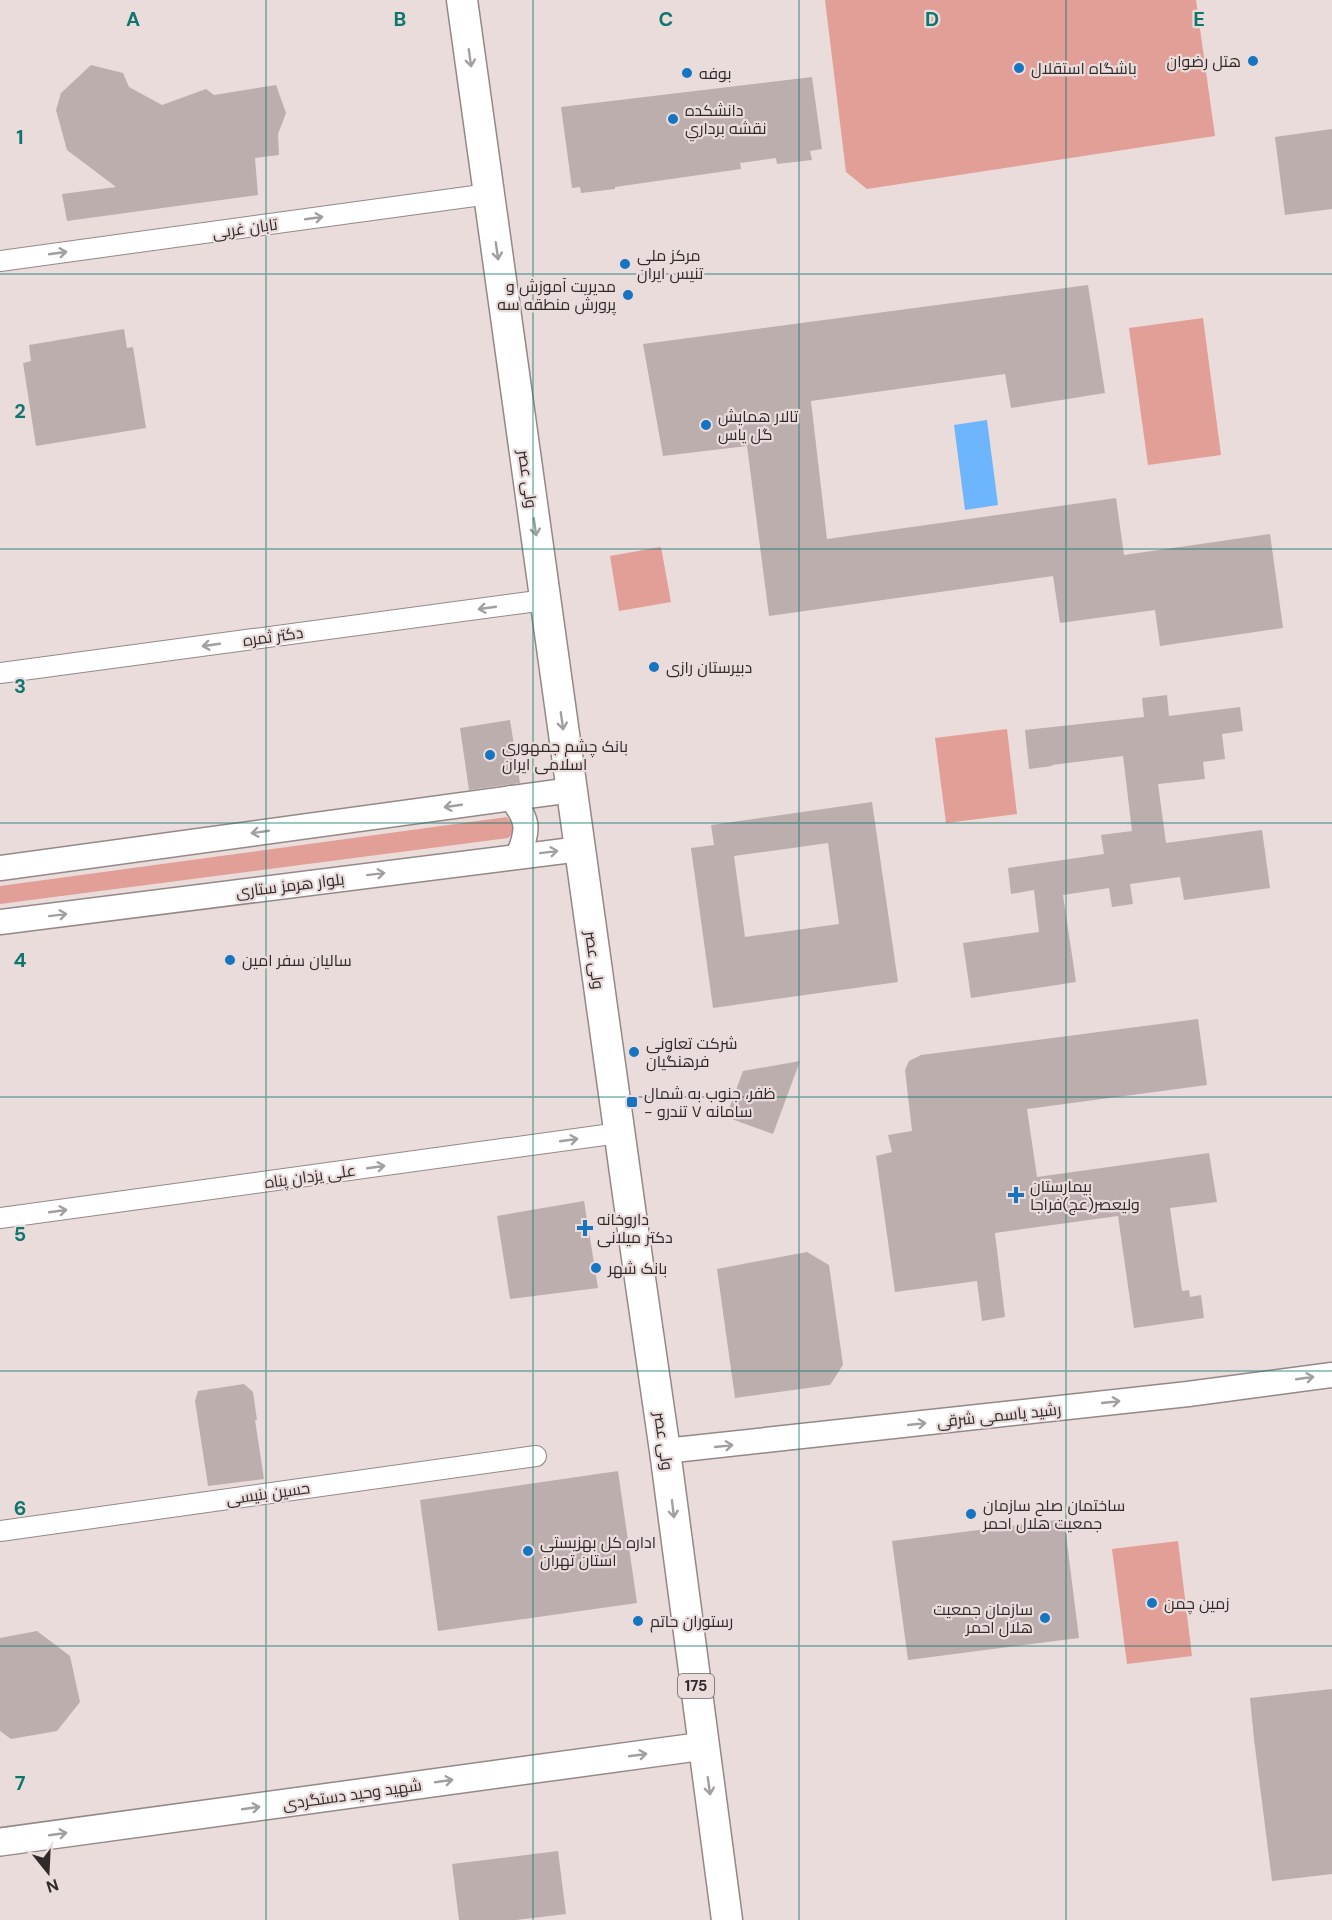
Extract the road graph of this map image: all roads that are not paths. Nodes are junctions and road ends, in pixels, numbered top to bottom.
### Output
1 (462, 0) edge
2 (489, 194) junction
3 (0, 261) edge
4 (545, 600) junction
5 (0, 673) edge
6 (572, 790) junction
7 (511, 798) junction
8 (580, 849) junction
9 (518, 856) junction
10 (0, 868) edge
11 (0, 922) edge
12 (619, 1133) junction
13 (0, 1218) edge
14 (1332, 1375) edge
15 (665, 1451) junction
16 (536, 1456) dead end
17 (0, 1531) edge
18 (704, 1746) junction
19 (0, 1842) edge
20 (728, 1920) edge

1 -> 2 main road, ولی عصر / 175
3 -> 2 street, تابان غربی
2 -> 4 main road, ولی عصر / 175
4 -> 5 street, دکتر ثمره
4 -> 6 main road, ولی عصر / 175
6 - 7 street
6 - 8 main road, ولی عصر / 175
7 - 9 street
7 -> 10 street
9 -> 8 street, بلوار هرمز ستاری
8 - 12 main road, ولی عصر / 175
11 -> 9 street, بلوار هرمز ستاری
13 -> 12 street, علی یزدان پناه
12 - 15 main road, ولی عصر / 175
15 -> 14 street, رشید یاسمی شرقی
15 -> 18 main road, ولی عصر / 175
16 - 17 street, حسین بنیسی
19 -> 18 main road, شهید وحید دستگردی
18 -> 20 main road, ولی عصر / 175

